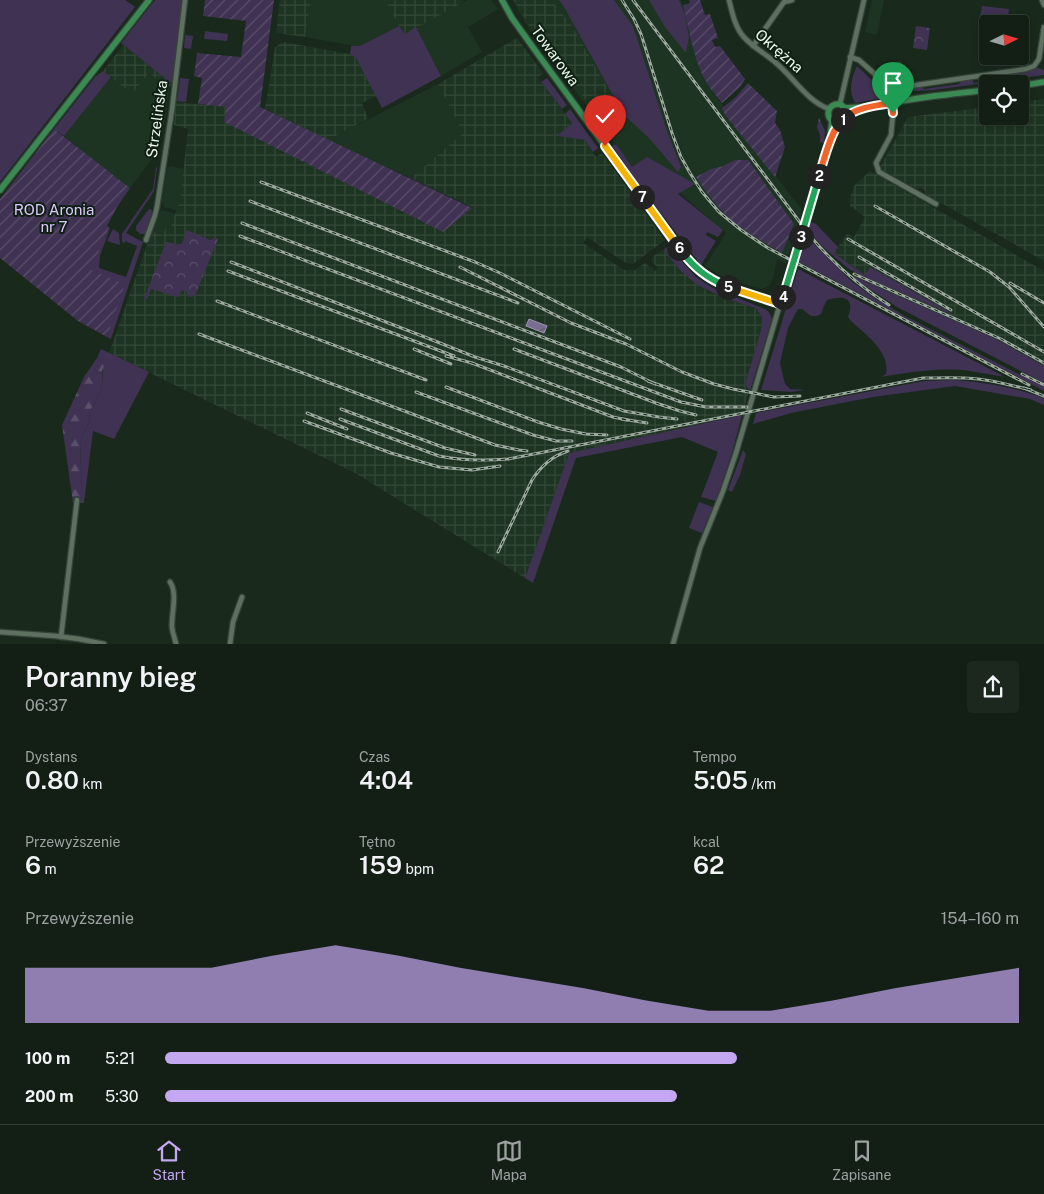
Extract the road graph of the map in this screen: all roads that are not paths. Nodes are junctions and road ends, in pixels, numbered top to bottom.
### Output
1 (149, 0) edge
2 (185, 0) edge
3 (502, 0) edge
4 (729, 0) edge
5 (792, 0) edge
6 (864, 0) edge
7 (1042, 0) edge
8 (784, 1) edge
9 (1044, 6) edge
10 (1044, 26) edge
11 (754, 46) junction
12 (850, 57) junction
13 (900, 65) dead end
14 (1044, 82) edge
15 (1029, 84) edge
16 (896, 88) junction
17 (979, 91) edge
18 (892, 103) junction
19 (840, 104) junction
20 (874, 106) junction
21 (845, 108) junction
22 (829, 109) junction
23 (846, 116) junction
24 (832, 120) junction
25 (839, 122) junction
26 (829, 144) junction
27 (0, 190) edge
28 (936, 204) dead end
29 (146, 240) dead end
30 (780, 304) junction
31 (77, 500) dead end
32 (170, 582) dead end
33 (242, 597) dead end
34 (0, 632) edge
35 (63, 637) junction
36 (65, 643) edge
37 (89, 643) edge
38 (104, 644) edge
39 (176, 644) edge
40 (230, 644) edge
41 (673, 644) edge

1 - 27 main road
2 - 29 street, Strzelińska
3 - 30 main road, Towarowa
4 - 11 street, Okrężna
5 - 8 street
6 - 12 street
7 - 9 street
8 - 11 street
10 - 16 street
11 - 22 street, Okrężna
12 - 16 street
12 - 19 street
13 - 16 street
14 - 15 main road
17 - 18 main road
18 - 20 main road
18 - 28 street
19 - 21 main road
19 - 22 main road
20 - 21 main road
20 - 23 main road
21 - 23 main road
22 - 24 main road
23 - 25 main road
24 - 25 main road
24 - 26 main road
25 - 26 main road
26 - 30 main road
30 - 41 street
31 - 35 street
32 - 39 street
33 - 40 street
34 - 35 street
35 - 36 street
35 - 37 street
37 - 38 street

